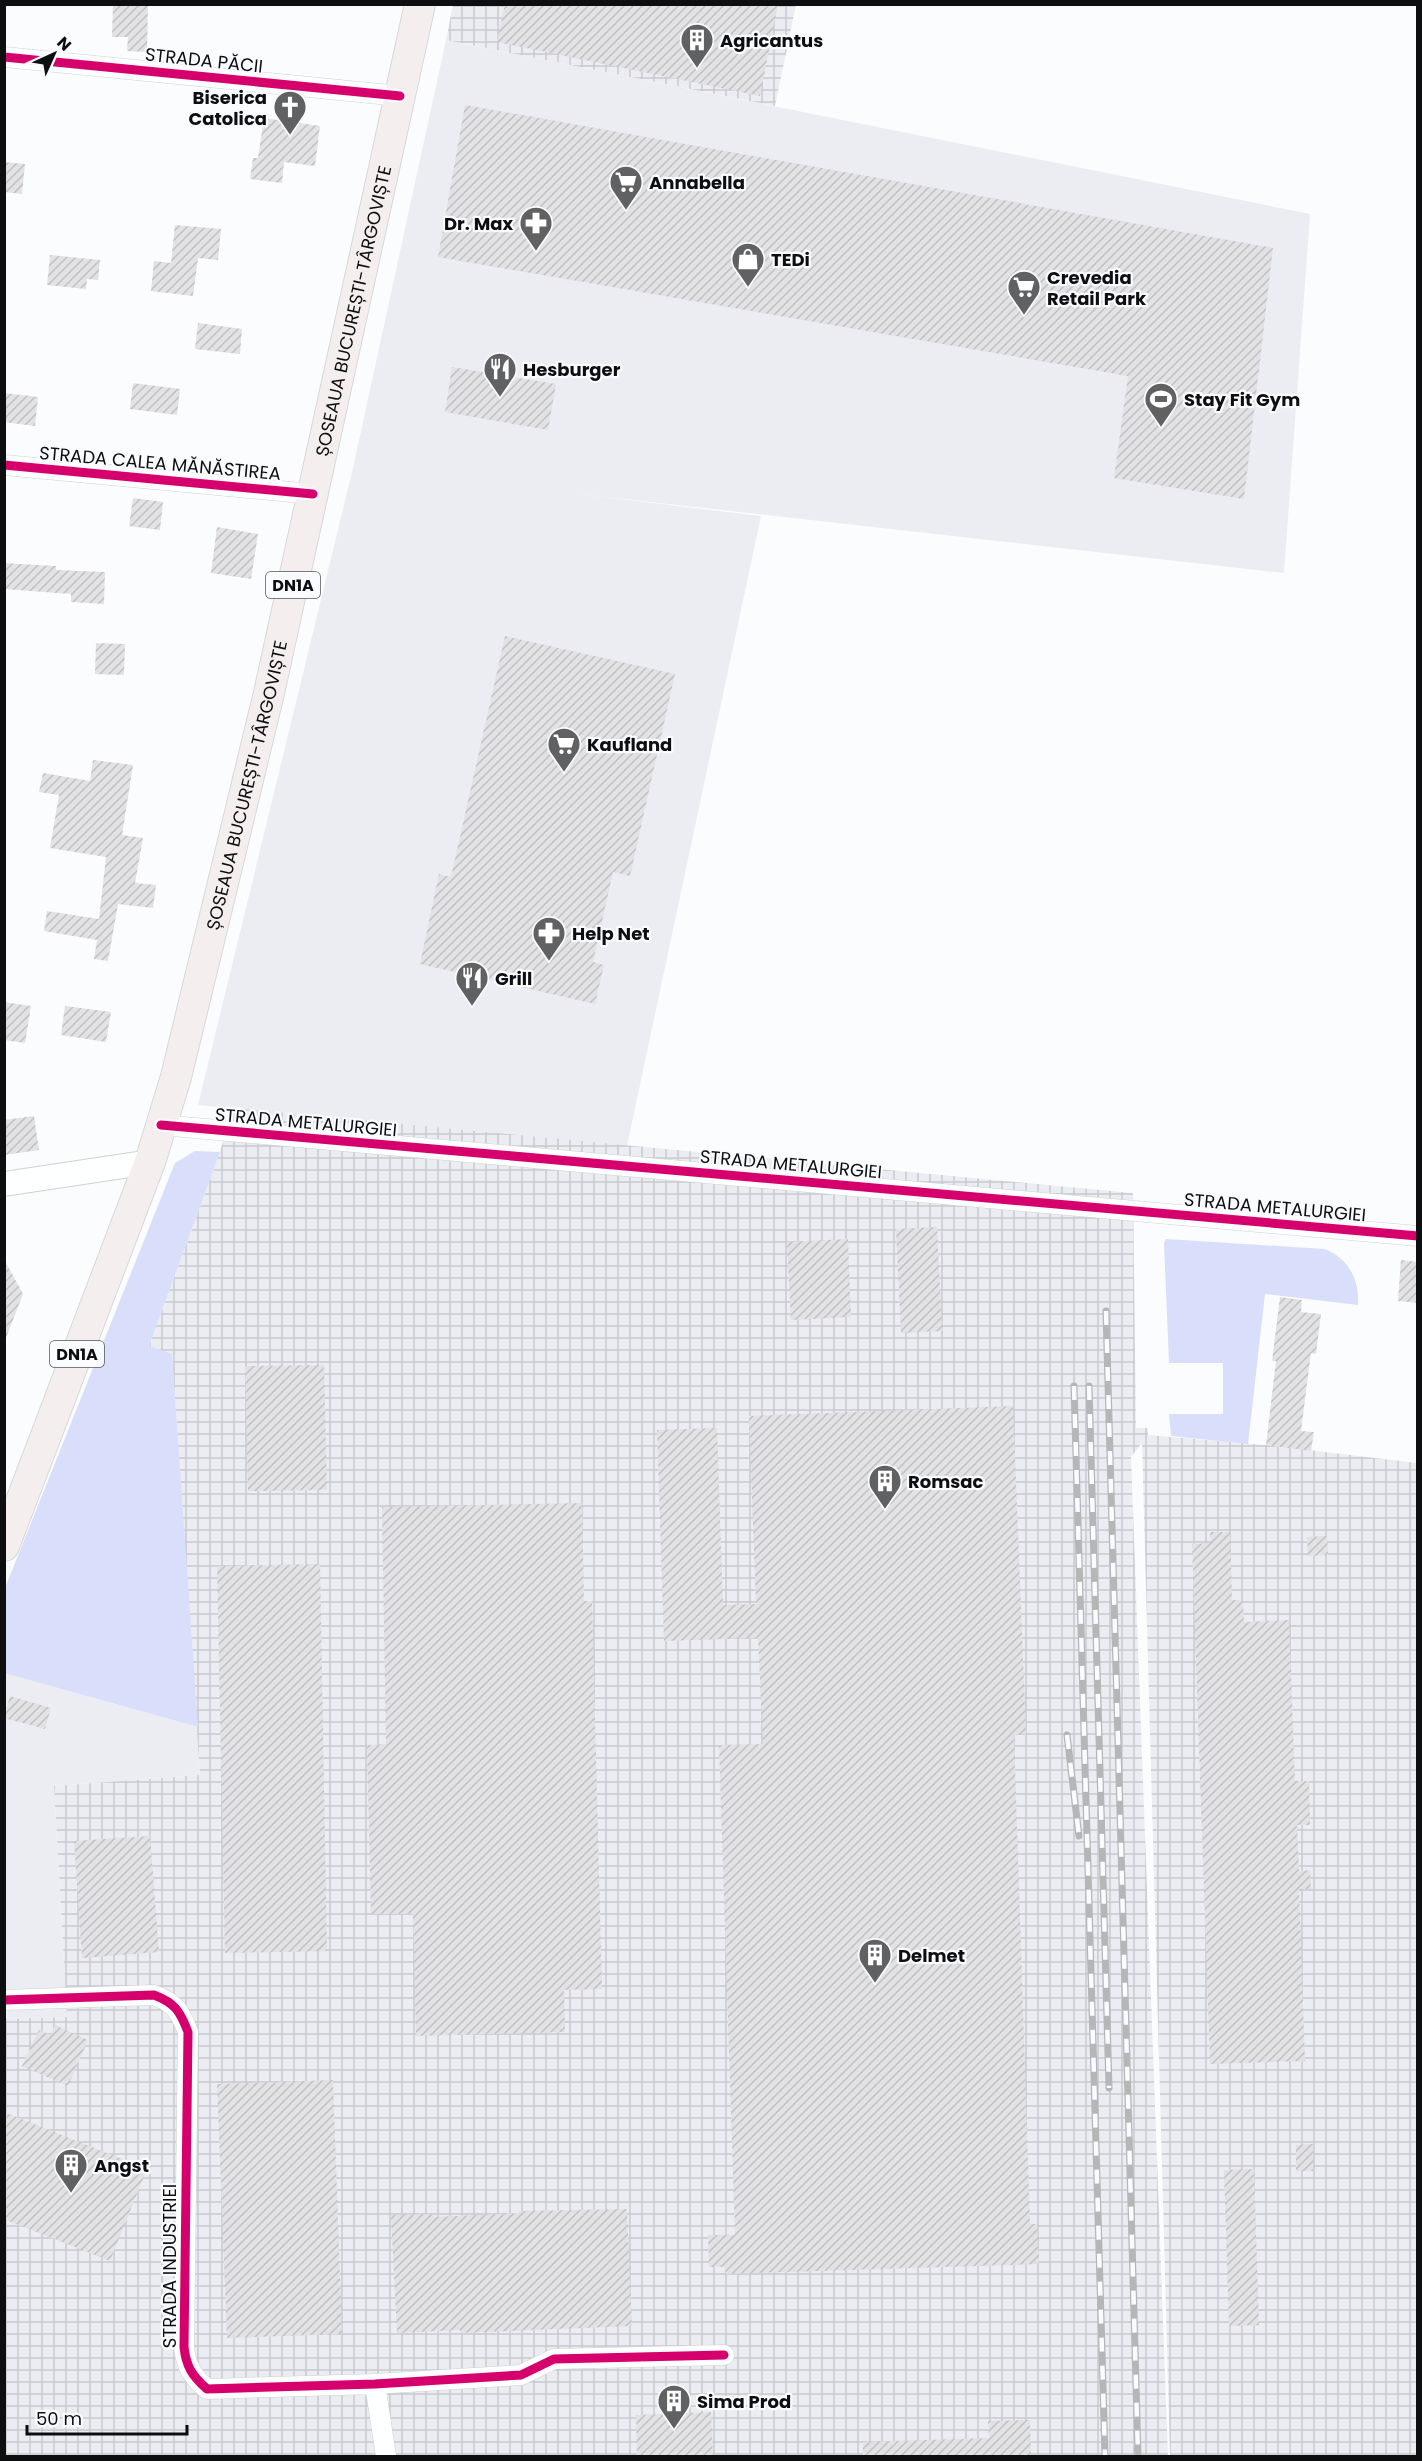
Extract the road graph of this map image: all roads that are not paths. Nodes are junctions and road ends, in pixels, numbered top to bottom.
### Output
1 (420, 4) edge
2 (4, 57) edge
3 (400, 96) junction
4 (4, 465) edge
5 (313, 494) junction
6 (161, 1125) junction
7 (150, 1162) junction
8 (4, 1184) edge
9 (1418, 1236) edge
10 (4, 1546) edge
11 (4, 2000) edge
12 (724, 2355) dead end
13 (375, 2384) junction
14 (386, 2457) edge

1 - 3 main road, ȘOSEAUA BUCUREȘTI-TÂRGOVIȘTE / DN1A
2 - 3 street, STRADA PĂCII
3 - 5 main road, ȘOSEAUA BUCUREȘTI-TÂRGOVIȘTE / DN1A
4 - 5 street, STRADA CALEA MĂNĂSTIREA
5 - 6 main road, ȘOSEAUA BUCUREȘTI-TÂRGOVIȘTE / DN1A
6 - 7 main road, ȘOSEAUA BUCUREȘTI-TÂRGOVIȘTE / DN1A
6 - 9 street, STRADA METALURGIEI
7 - 8 street
7 - 10 main road, ȘOSEAUA BUCUREȘTI-TÂRGOVIȘTE / DN1A
11 - 13 street, STRADA INDUSTRIEI
12 - 13 street, STRADA INDUSTRIEI
13 - 14 street

